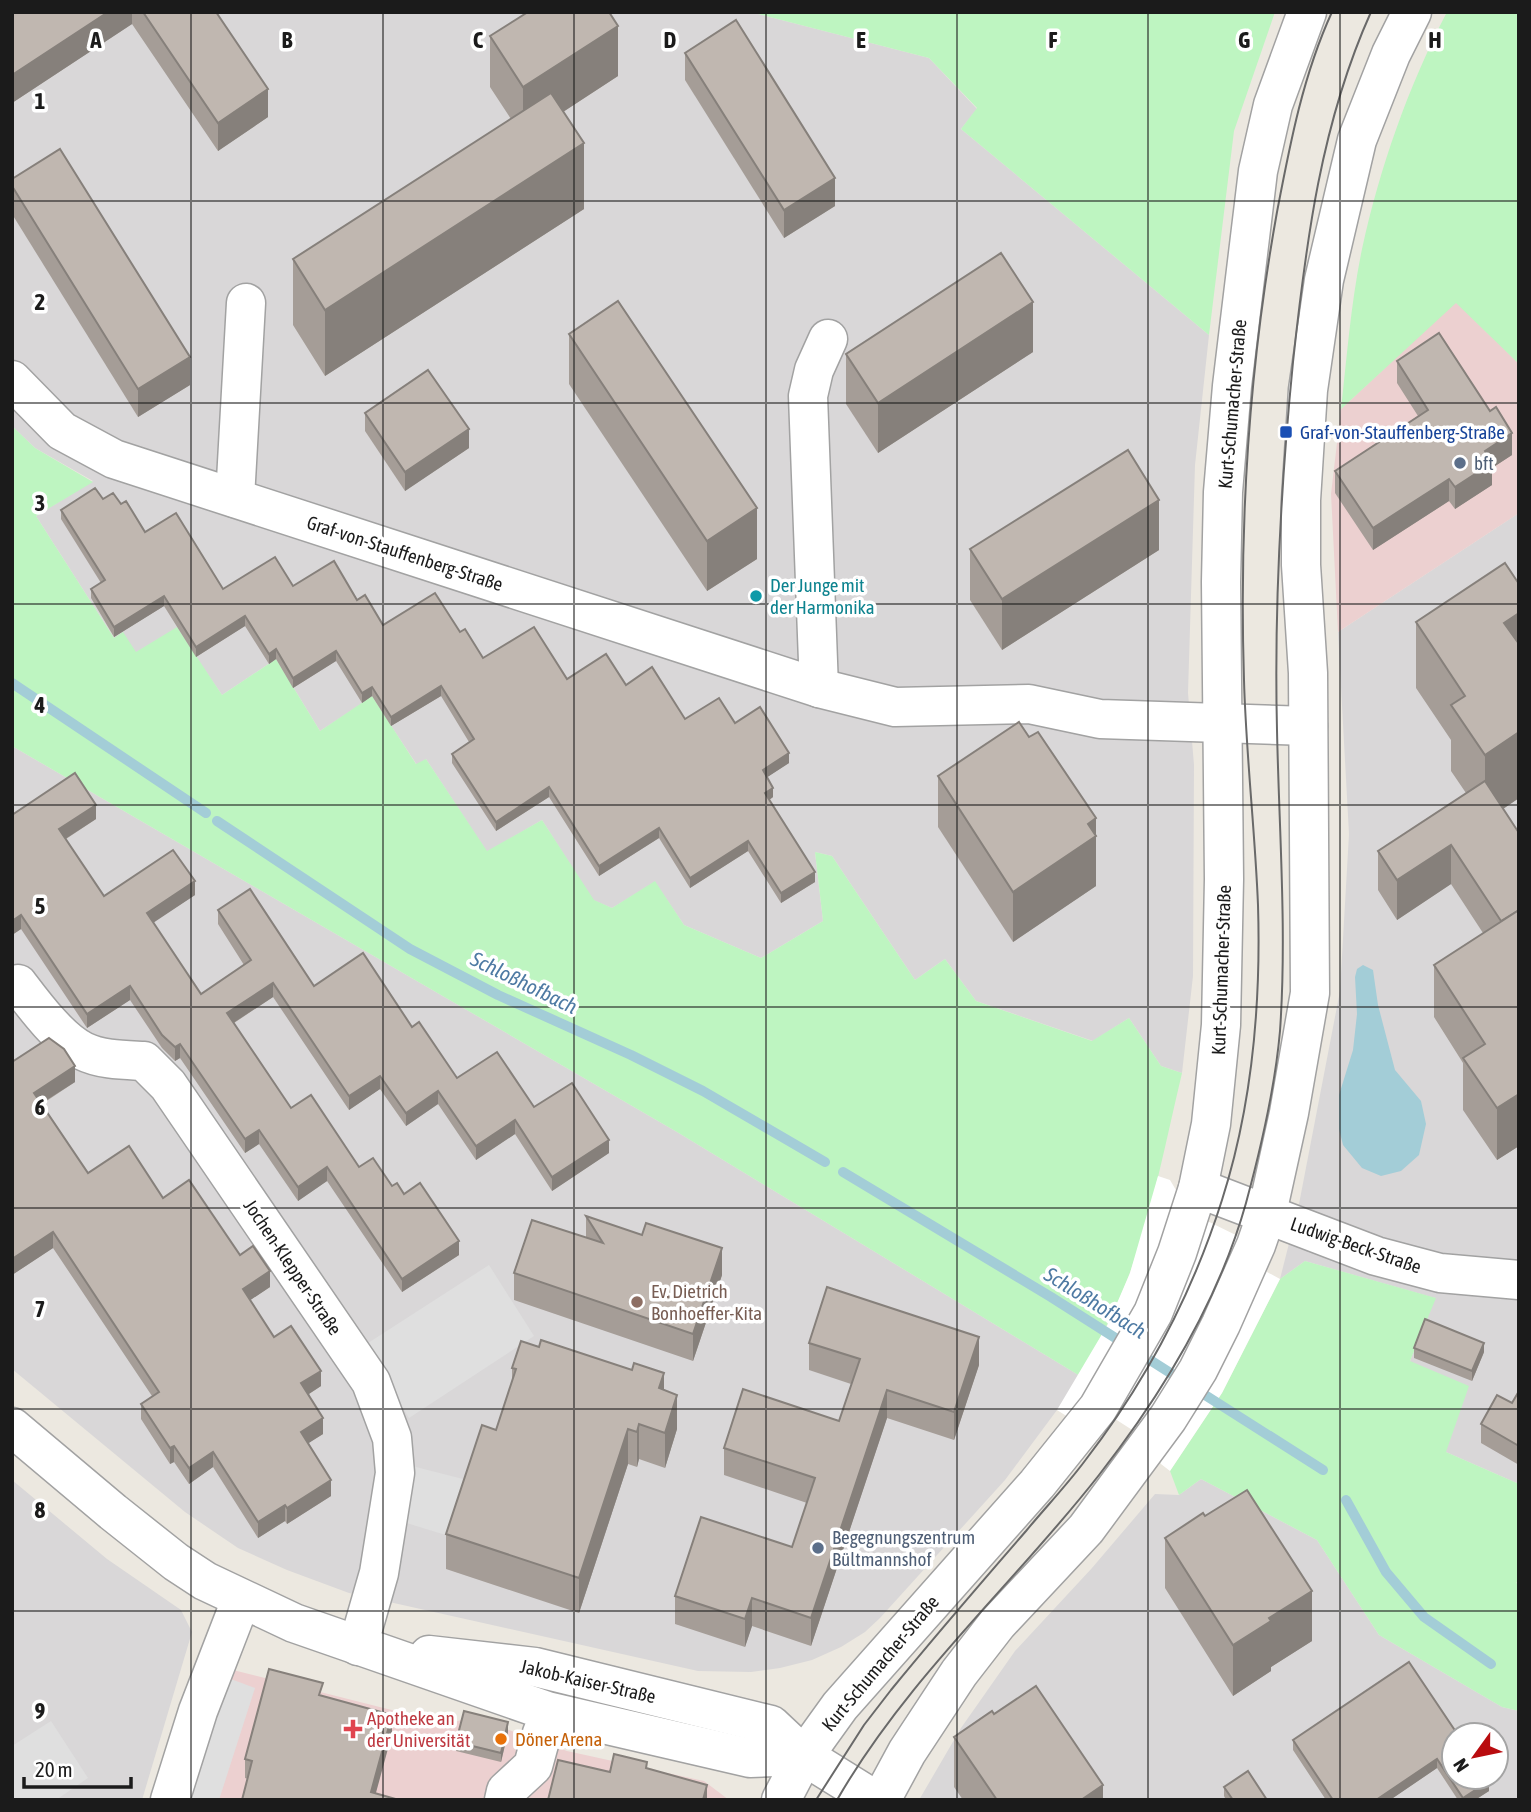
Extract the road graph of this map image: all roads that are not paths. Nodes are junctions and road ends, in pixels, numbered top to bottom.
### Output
1 (1307, 12) edge
2 (1412, 12) edge
3 (246, 303) dead end
4 (828, 339) dead end
5 (12, 380) edge
6 (235, 498) junction
7 (819, 688) junction
8 (1222, 723) junction
9 (1308, 726) junction
10 (18, 984) dead end
11 (1193, 1200) junction
12 (1262, 1229) junction
13 (1519, 1280) edge
14 (12, 1427) edge
15 (241, 1600) junction
16 (358, 1646) junction
17 (542, 1733) dead end
18 (804, 1756) junction
19 (170, 1800) edge
20 (503, 1800) edge
21 (781, 1800) edge
22 (875, 1800) edge
23 (881, 1800) edge

1 - 8 street, Kurt-Schumacher-Straße
2 - 9 street
3 - 6 street
4 - 7 street
5 - 6 street, Graf-von-Stauffenberg-Straße
6 - 7 street, Graf-von-Stauffenberg-Straße
7 - 8 street, Graf-von-Stauffenberg-Straße
8 - 9 street, Graf-von-Stauffenberg-Straße
8 - 11 street, Kurt-Schumacher-Straße
9 - 12 street
10 - 16 street, Jochen-Klepper-Straße
11 - 12 street, Ludwig-Beck-Straße
11 - 18 street, Kurt-Schumacher-Straße
12 - 13 street, Ludwig-Beck-Straße
12 - 23 street
14 - 15 street, Jakob-Kaiser-Straße
15 - 16 street, Jakob-Kaiser-Straße
15 - 19 street
16 - 18 street, Jakob-Kaiser-Straße
17 - 20 street
18 - 21 street, Kurt-Schumacher-Straße
18 - 22 street

